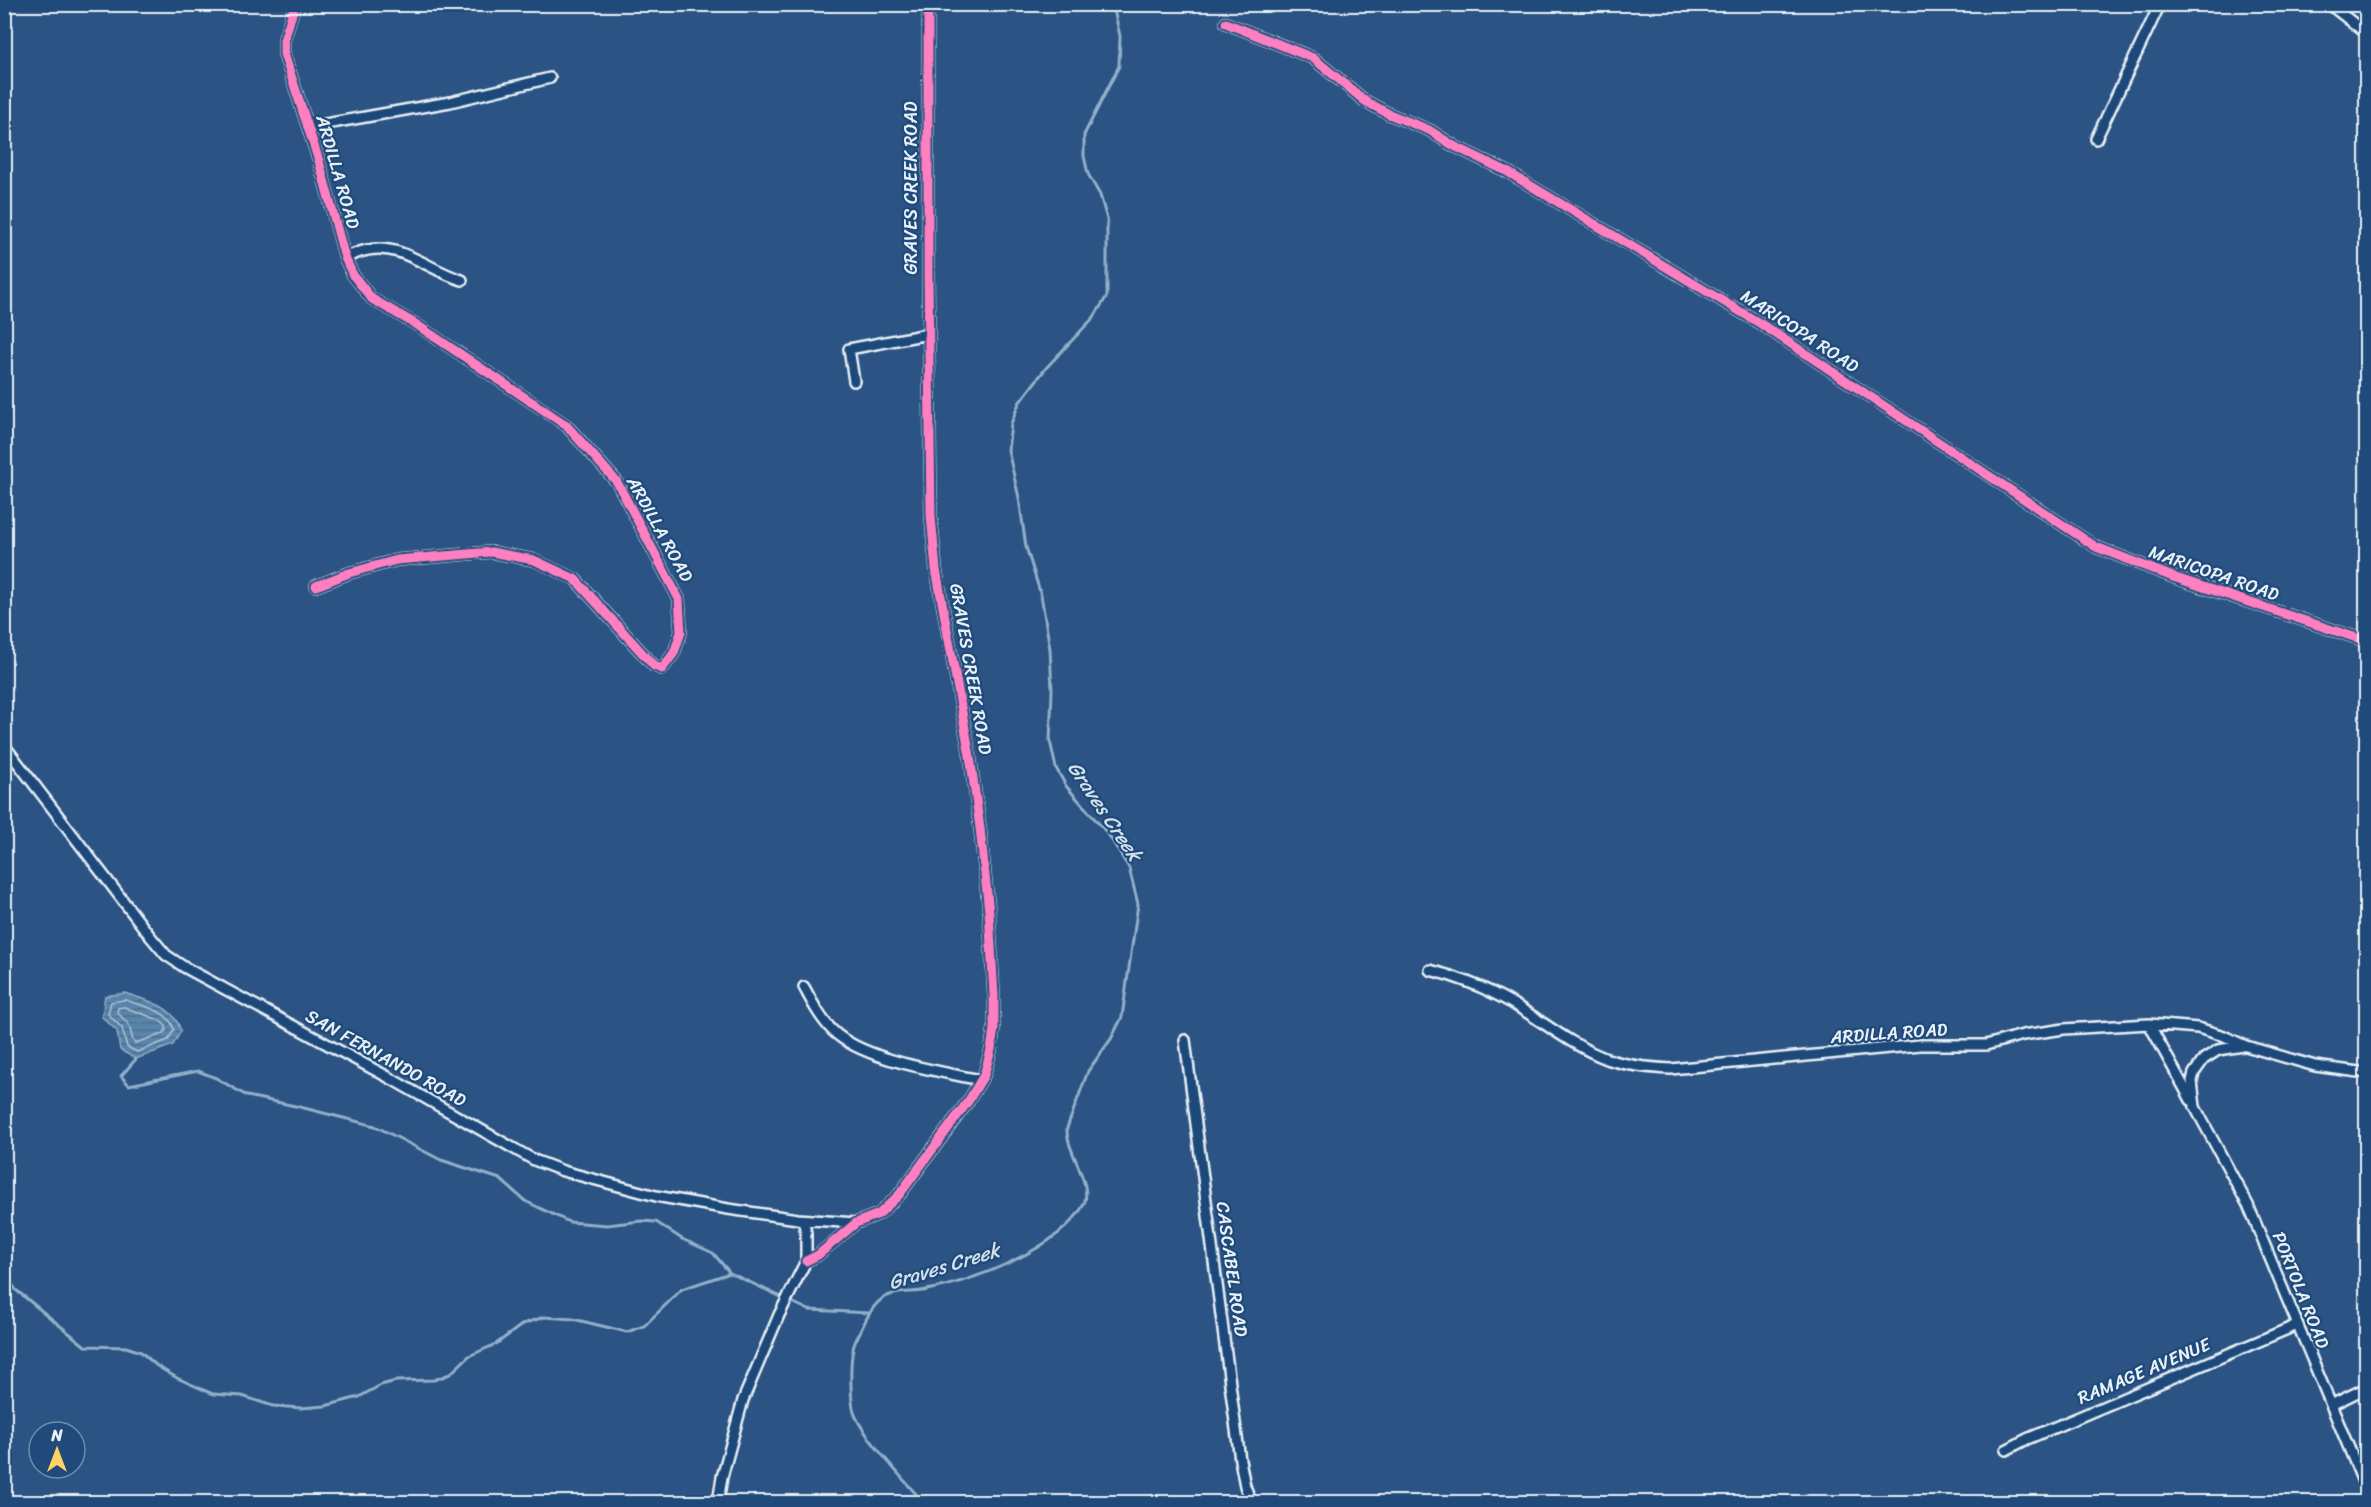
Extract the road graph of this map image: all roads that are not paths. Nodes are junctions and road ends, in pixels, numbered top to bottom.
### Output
1 (295, 4) edge
2 (928, 4) edge
3 (2160, 4) edge
4 (2329, 4) edge
5 (1226, 23) dead end
6 (2367, 33) edge
7 (550, 78) dead end
8 (309, 127) junction
9 (2096, 139) dead end
10 (345, 258) junction
11 (462, 280) dead end
12 (928, 334) junction
13 (854, 381) dead end
14 (316, 586) dead end
15 (2367, 641) edge
16 (4, 745) edge
17 (1430, 970) dead end
18 (804, 987) dead end
19 (2149, 1024) junction
20 (1185, 1040) dead end
21 (2246, 1046) junction
22 (2367, 1073) edge
23 (980, 1080) junction
24 (2196, 1107) junction
25 (798, 1219) junction
26 (856, 1222) junction
27 (806, 1261) junction
28 (2296, 1325) junction
29 (2367, 1388) edge
30 (2331, 1405) junction
31 (2006, 1450) dead end
32 (2367, 1489) edge
33 (718, 1503) edge
34 (1251, 1503) edge

1 - 8 street, ARDILLA ROAD
2 - 12 street, GRAVES CREEK ROAD
3 - 9 street
4 - 6 street
5 - 15 street, MARICOPA ROAD
7 - 8 street
8 - 10 street, ARDILLA ROAD
10 - 11 street
10 - 14 street, ARDILLA ROAD
12 - 13 street
12 - 23 street, GRAVES CREEK ROAD
16 - 25 street, SAN FERNANDO ROAD
17 - 19 street, ARDILLA ROAD
18 - 23 street
19 - 21 street, ARDILLA ROAD
19 - 24 street, PORTOLA ROAD
20 - 34 street, CASCABEL ROAD
21 - 22 street, ARDILLA ROAD
21 - 24 street, PORTOLA ROAD
23 - 26 street, GRAVES CREEK ROAD
24 - 28 street, PORTOLA ROAD
25 - 26 street, SAN FERNANDO ROAD
25 - 27 street, GRAVES CREEK ROAD
26 - 27 street, GRAVES CREEK ROAD
27 - 33 street, GRAVES CREEK ROAD
28 - 30 street, PORTOLA ROAD
28 - 31 street, RAMAGE AVENUE
29 - 30 street
30 - 32 street, PORTOLA ROAD

